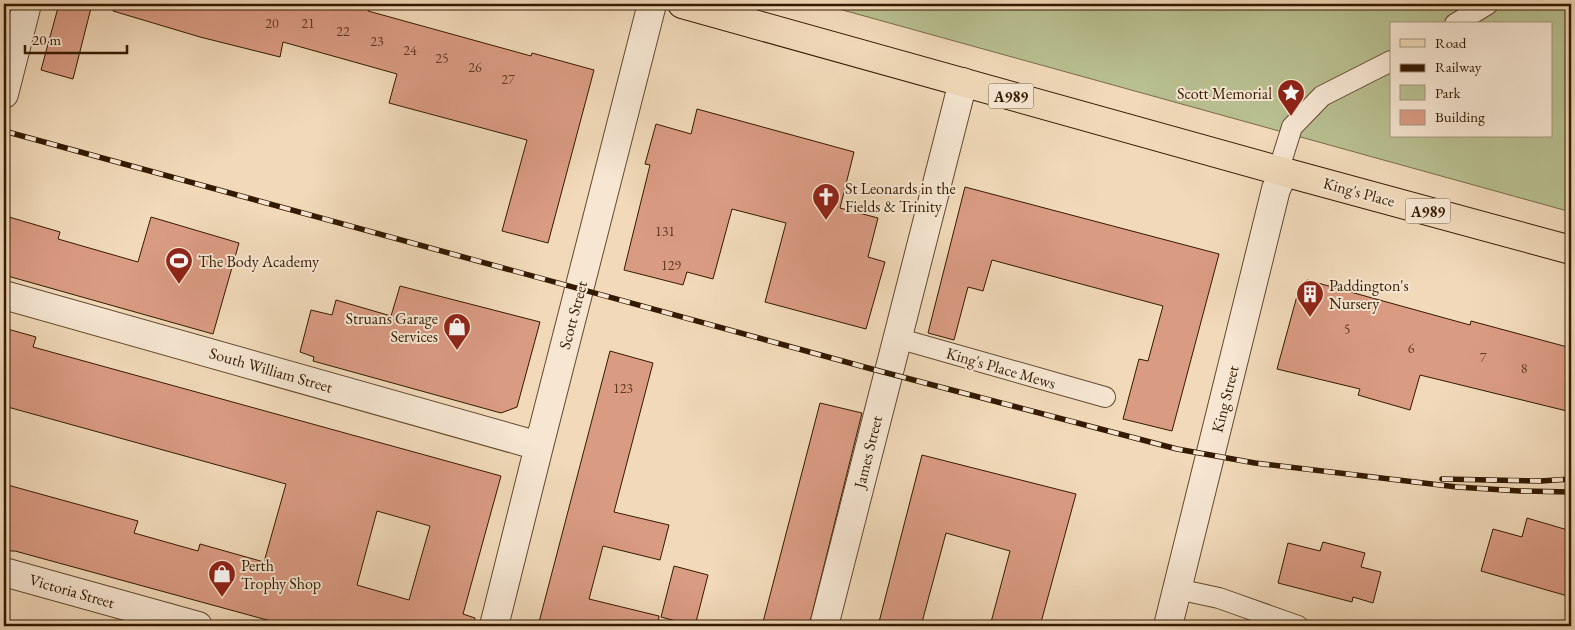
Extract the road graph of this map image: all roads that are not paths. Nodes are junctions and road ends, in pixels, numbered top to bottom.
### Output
1 (27, 4) edge
2 (652, 4) edge
3 (682, 4) edge
4 (1488, 4) edge
5 (1458, 22) edge
6 (1390, 62) edge
7 (963, 82) junction
8 (4, 94) edge
9 (1284, 172) junction
10 (1571, 250) edge
11 (4, 295) edge
12 (897, 338) junction
13 (1105, 397) dead end
14 (538, 446) junction
15 (4, 572) edge
16 (1177, 589) junction
17 (187, 625) edge
18 (494, 626) edge
19 (824, 626) edge
20 (1168, 626) edge
21 (1298, 626) edge

1 - 8 street
2 - 14 street, Scott Street
3 - 7 main road, A989
4 - 5 lane
6 - 9 lane
7 - 9 main road, King's Place / A989
7 - 12 street, James Street
9 - 10 main road, King's Place / A989
9 - 16 street, King Street
11 - 14 street, South William Street
12 - 13 lane, King's Place Mews
12 - 19 street, James Street
14 - 18 street, Scott Street
15 - 17 street, Victoria Street
16 - 20 street, King Street
16 - 21 lane

